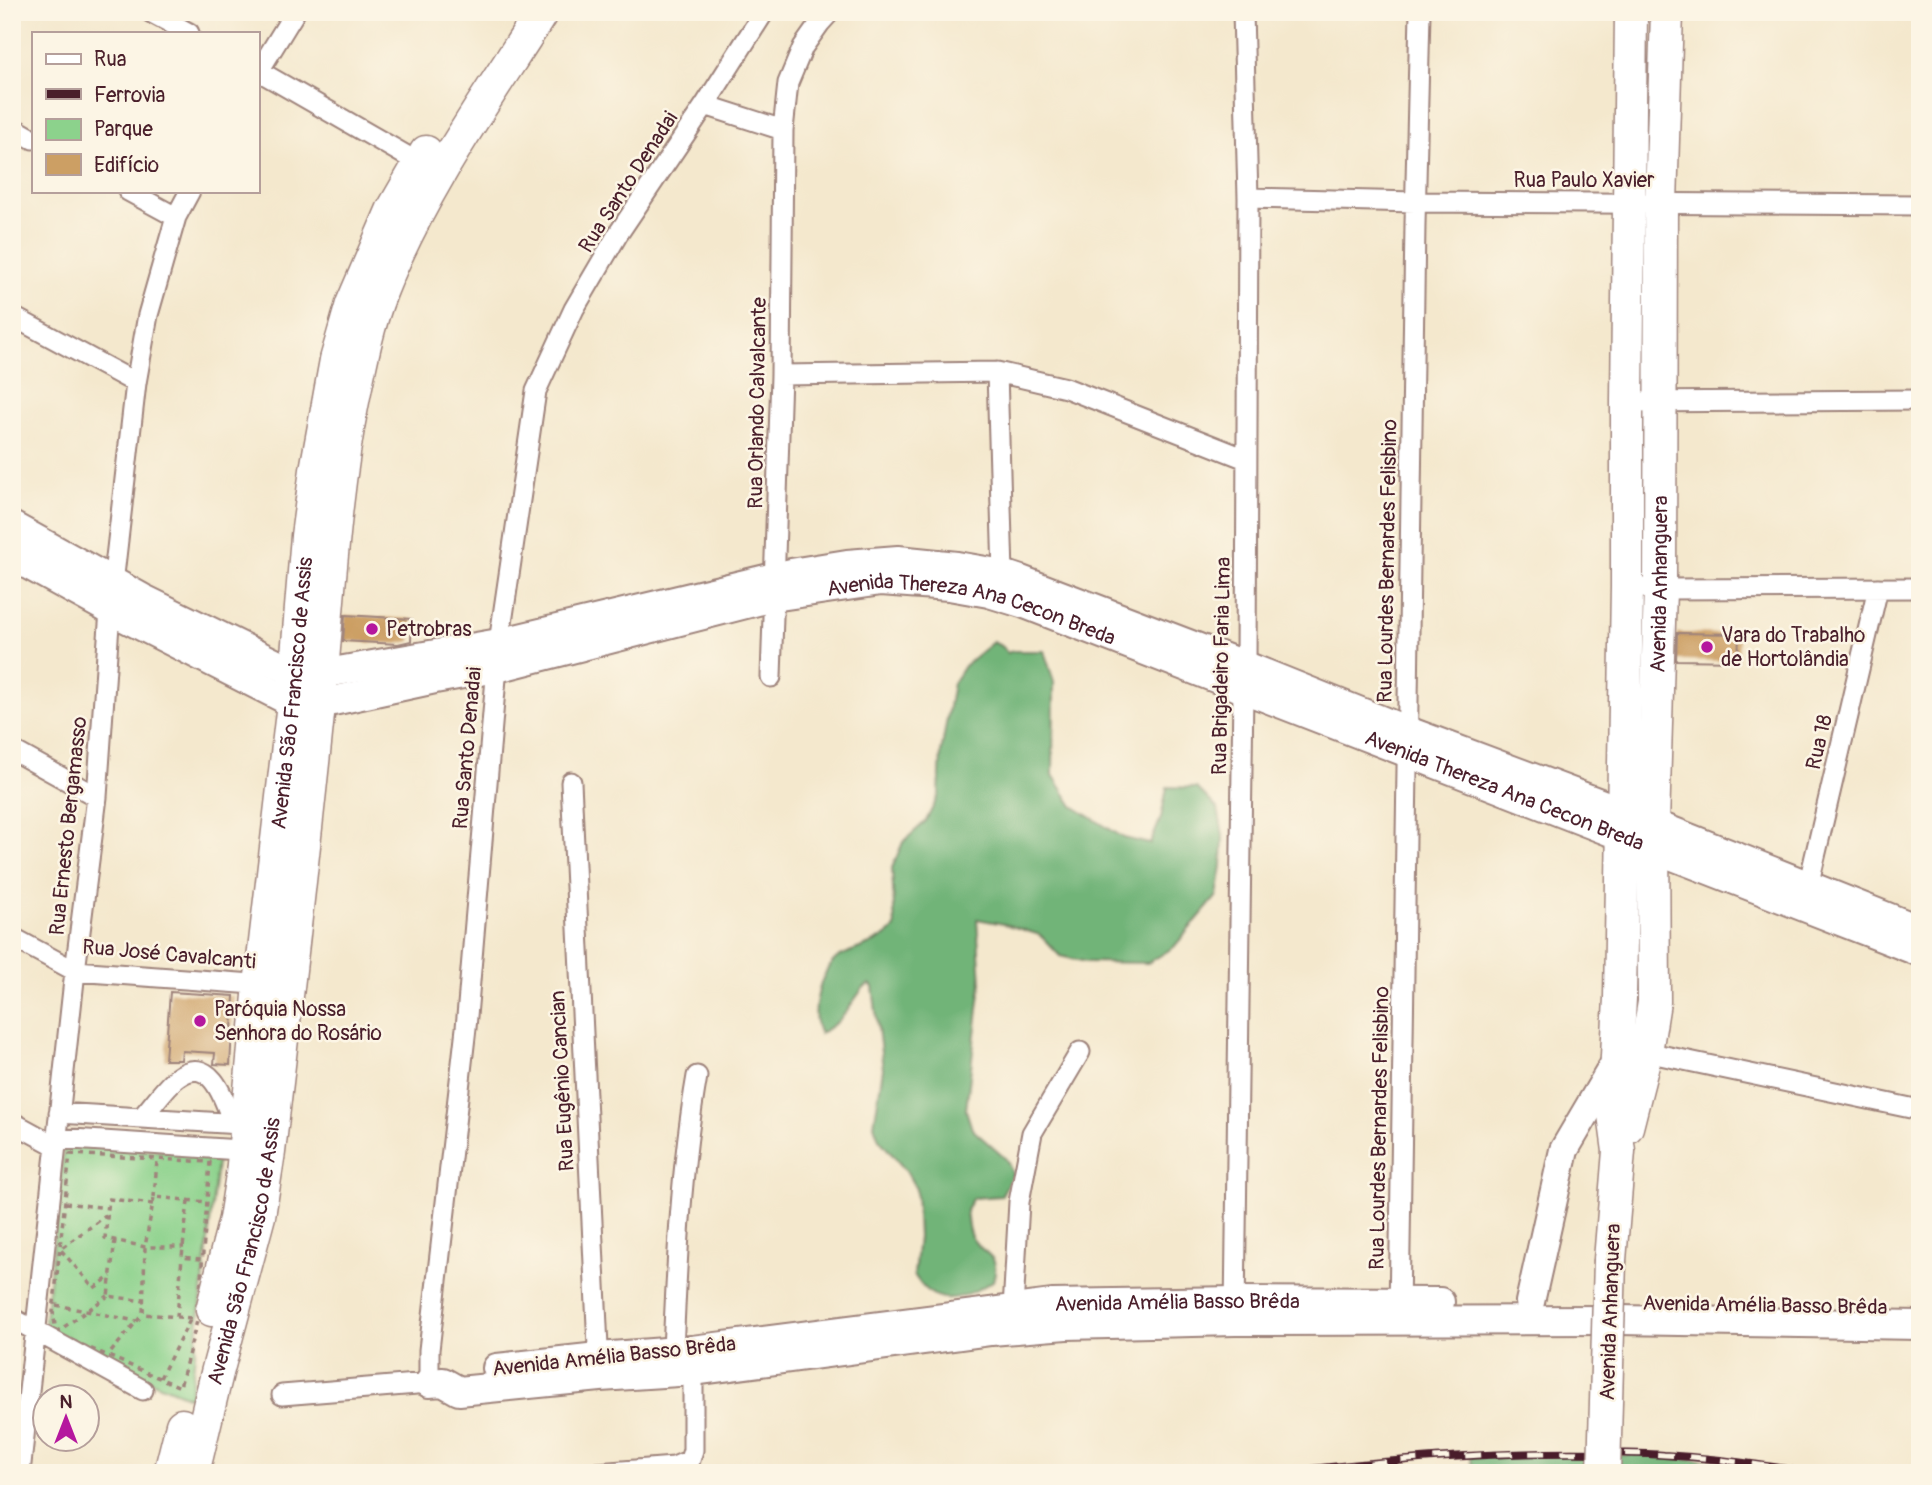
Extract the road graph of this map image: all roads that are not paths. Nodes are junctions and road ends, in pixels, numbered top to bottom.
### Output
1 (150, 12) edge
2 (295, 12) edge
3 (516, 12) edge
4 (542, 12) edge
5 (764, 12) edge
6 (830, 12) edge
7 (1243, 12) edge
8 (1420, 12) edge
9 (1631, 12) edge
10 (1667, 12) edge
11 (187, 32) edge
12 (259, 69) edge
13 (259, 72) edge
14 (705, 105) junction
15 (12, 127) edge
16 (783, 131) junction
17 (32, 138) edge
18 (419, 163) junction
19 (130, 192) edge
20 (189, 192) edge
21 (1248, 198) junction
22 (1415, 202) junction
23 (1630, 203) junction
24 (1661, 203) junction
25 (1920, 205) edge
26 (176, 217) junction
27 (12, 316) edge
28 (996, 372) junction
29 (781, 374) junction
30 (136, 383) junction
31 (1920, 400) edge
32 (1627, 402) junction
33 (1661, 402) junction
34 (1246, 459) junction
35 (12, 526) edge
36 (12, 556) edge
37 (1003, 574) junction
38 (113, 582) junction
39 (774, 587) junction
40 (1628, 587) junction
41 (1878, 588) junction
42 (1660, 589) junction
43 (1920, 589) edge
44 (110, 610) junction
45 (498, 655) junction
46 (771, 677) dead end
47 (1245, 677) junction
48 (307, 689) junction
49 (1407, 742) junction
50 (12, 750) edge
51 (571, 782) dead end
52 (97, 797) junction
53 (1624, 824) junction
54 (1653, 836) junction
55 (1806, 895) junction
56 (1920, 930) edge
57 (12, 937) edge
58 (1920, 952) edge
59 (75, 971) junction
60 (274, 985) junction
61 (1638, 1045) junction
62 (1080, 1052) dead end
63 (697, 1076) dead end
64 (1920, 1110) edge
65 (59, 1113) junction
66 (1614, 1114) junction
67 (141, 1118) junction
68 (1582, 1118) junction
69 (12, 1122) edge
70 (253, 1135) junction
71 (56, 1142) junction
72 (1619, 1151) junction
73 (1530, 1302) junction
74 (1920, 1306) edge
75 (1013, 1309) junction
76 (1235, 1311) junction
77 (1399, 1311) junction
78 (12, 1318) edge
79 (1920, 1325) edge
80 (36, 1331) junction
81 (686, 1357) junction
82 (599, 1367) junction
83 (436, 1382) junction
84 (144, 1390) dead end
85 (282, 1395) dead end
86 (197, 1410) junction
87 (20, 1473) edge
88 (170, 1473) edge
89 (193, 1473) edge
90 (597, 1473) edge
91 (1604, 1473) edge

1 - 11 street
2 - 12 street
3 - 18 main road, Avenida São Francisco de Assis
4 - 48 main road, Avenida São Francisco de Assis
5 - 14 street, Rua Santo Denadai
6 - 16 street, Rua Orlando Calvalcante
7 - 21 street, Rua Brigadeiro Faria Lima
8 - 22 street, Rua Lourdes Bernardes Felisbino
9 - 23 main road, Avenida Anhanguera
10 - 24 main road, Avenida Anhanguera
13 - 18 street
14 - 16 street
14 - 45 street, Rua Santo Denadai
15 - 17 street
16 - 29 street, Rua Orlando Calvalcante
18 - 48 main road, Avenida São Francisco de Assis
19 - 26 street
20 - 26 street, Rua Ernesto Bergamasso
21 - 22 street, Rua Paulo Xavier
21 - 34 street, Rua Brigadeiro Faria Lima
22 - 23 street, Rua Paulo Xavier
22 - 49 street, Rua Lourdes Bernardes Felisbino
23 - 24 street, Rua Paulo Xavier
23 - 32 main road, Avenida Anhanguera
24 - 25 street, Rua Paulo Xavier
24 - 33 main road, Avenida Anhanguera
26 - 30 street, Rua Ernesto Bergamasso
27 - 30 street
28 - 29 street
28 - 34 street
28 - 37 street
29 - 39 street, Rua Orlando Calvalcante
30 - 38 street, Rua Ernesto Bergamasso
31 - 33 street
32 - 33 street
32 - 40 main road, Avenida Anhanguera
33 - 42 main road, Avenida Anhanguera
34 - 47 street, Rua Brigadeiro Faria Lima
35 - 38 main road
36 - 44 main road
37 - 39 main road, Avenida Thereza Ana Cecon Breda
37 - 47 main road, Avenida Thereza Ana Cecon Breda
38 - 44 street, Rua Ernesto Bergamasso
38 - 48 main road
39 - 45 main road, Avenida Thereza Ana Cecon Breda
39 - 46 street, Rua Orlando Calvalcante
39 - 47 main road, Avenida Thereza Ana Cecon Breda
40 - 42 street
40 - 53 main road, Avenida Anhanguera
41 - 42 street
41 - 43 street
41 - 55 street, Rua 18
42 - 54 main road, Avenida Anhanguera
44 - 48 main road
44 - 52 street, Rua Ernesto Bergamasso
45 - 48 main road, Avenida Thereza Ana Cecon Breda
45 - 83 street, Rua Santo Denadai
47 - 49 main road, Avenida Thereza Ana Cecon Breda
47 - 76 street, Rua Brigadeiro Faria Lima
48 - 60 main road, Avenida São Francisco de Assis
49 - 53 main road, Avenida Thereza Ana Cecon Breda
49 - 77 street, Rua Lourdes Bernardes Felisbino
50 - 52 street
51 - 82 street, Rua Eugênio Cancian
52 - 59 street, Rua Ernesto Bergamasso
53 - 54 main road, Avenida Thereza Ana Cecon Breda
53 - 61 main road, Avenida Anhanguera
54 - 55 main road, Avenida Thereza Ana Cecon Breda
54 - 61 main road, Avenida Anhanguera
55 - 56 main road, Avenida Thereza Ana Cecon Breda
55 - 58 main road, Avenida Thereza Ana Cecon Breda
57 - 59 street, Rua José Cavalcanti
59 - 60 street, Rua José Cavalcanti
59 - 65 street, Rua Ernesto Bergamasso
60 - 70 main road, Avenida São Francisco de Assis
61 - 64 street
61 - 66 main road, Avenida Anhanguera
61 - 68 main road
61 - 72 main road, Avenida Anhanguera
62 - 75 street
63 - 81 street
65 - 67 street
65 - 71 street, Rua Ernesto Bergamasso
66 - 68 main road
66 - 72 main road, Avenida Anhanguera
67 - 70 street
67 - 70 street
68 - 73 main road
69 - 71 street
70 - 71 street
70 - 86 main road, Avenida São Francisco de Assis
70 - 86 main road, Avenida São Francisco de Assis
71 - 80 street, Rua Ernesto Bergamasso
72 - 91 main road, Avenida Anhanguera, bridge
73 - 74 main road, Avenida Amélia Basso Brêda
73 - 77 main road, Avenida Amélia Basso Brêda
75 - 76 main road, Avenida Amélia Basso Brêda
75 - 81 main road, Avenida Amélia Basso Brêda
76 - 77 main road, Avenida Amélia Basso Brêda
76 - 81 main road, Avenida Amélia Basso Brêda
77 - 79 main road, Avenida Amélia Basso Brêda
78 - 80 street
80 - 84 street
80 - 87 street, Rua Ernesto Bergamasso
81 - 82 main road, Avenida Amélia Basso Brêda
81 - 90 street
82 - 83 main road, Avenida Amélia Basso Brêda
83 - 85 street, Avenida Amélia Basso Brêda
86 - 88 main road
86 - 89 main road

